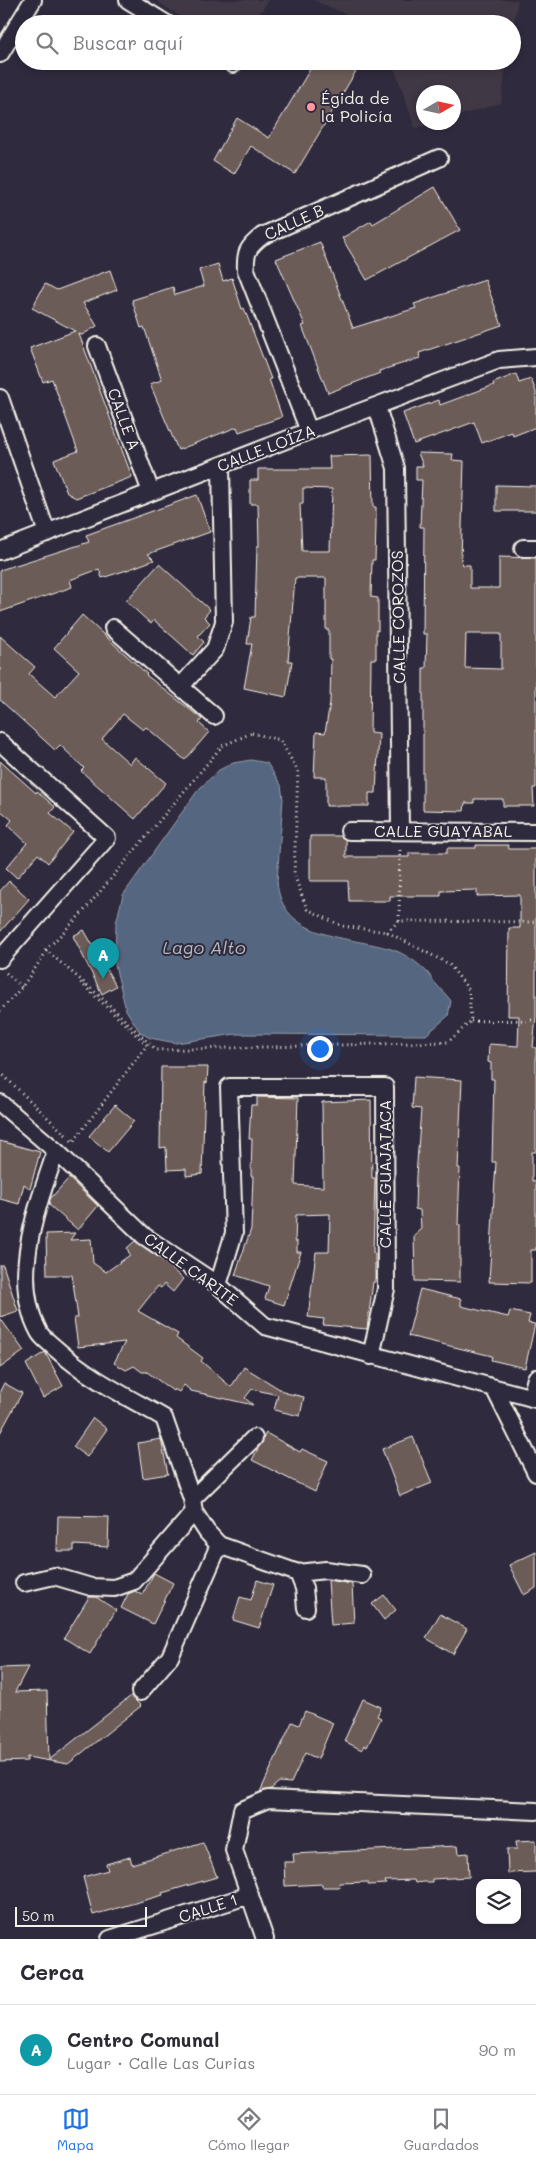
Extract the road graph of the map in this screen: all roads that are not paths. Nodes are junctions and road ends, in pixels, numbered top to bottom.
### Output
1 (33, 0) edge
2 (128, 0) edge
3 (24, 15) edge
4 (152, 15) edge
5 (15, 29) edge
6 (0, 54) edge
7 (439, 158) dead end
8 (97, 346) dead end
9 (536, 357) edge
10 (0, 398) edge
11 (377, 407) junction
12 (309, 431) junction
13 (221, 466) junction
14 (152, 492) junction
15 (47, 533) junction
16 (0, 551) edge
17 (113, 628) dead end
18 (181, 686) junction
19 (214, 716) dead end
20 (0, 742) edge
21 (400, 830) junction
22 (349, 831) dead end
23 (536, 832) edge
24 (0, 959) edge
25 (0, 1103) edge
26 (56, 1151) junction
27 (218, 1285) junction
28 (371, 1356) junction
29 (536, 1378) edge
30 (494, 1388) junction
31 (534, 1399) edge
32 (254, 1438) dead end
33 (536, 1473) edge
34 (193, 1506) junction
35 (219, 1545) junction
36 (298, 1573) junction
37 (362, 1575) dead end
38 (24, 1583) dead end
39 (306, 1608) dead end
40 (140, 1692) dead end
41 (536, 1811) edge
42 (250, 1894) junction
43 (110, 1939) edge
44 (265, 1939) edge

1 - 3 street
2 - 4 street
5 - 6 street
7 - 12 street, CALLE B
8 - 14 street, CALLE A
9 - 11 street, CALLE LOÍZA
10 - 15 street
11 - 12 street, CALLE LOÍZA
11 - 21 street, CALLE COROZOS
12 - 13 street, CALLE LOÍZA
13 - 14 street, CALLE LOÍZA
13 - 18 street
14 - 15 street, CALLE LOÍZA
15 - 16 street, CALLE LOÍZA
17 - 18 street
18 - 19 street
20 - 24 street
21 - 22 street, CALLE GUAYABAL
21 - 23 street, CALLE GUAYABAL
25 - 26 street, CALLE CARITE
26 - 27 street, CALLE CARITE
26 - 34 street
27 - 28 street, CALLE CARITE
27 - 28 street, CALLE GUAJATACA
28 - 30 street, CALLE CARITE
29 - 31 street
30 - 31 street, CALLE CARITE
30 - 33 street
32 - 34 street
34 - 35 street
34 - 38 street
35 - 36 street
35 - 40 street
36 - 37 street
36 - 39 street
41 - 42 street
42 - 43 street, CALLE 1
42 - 44 street

